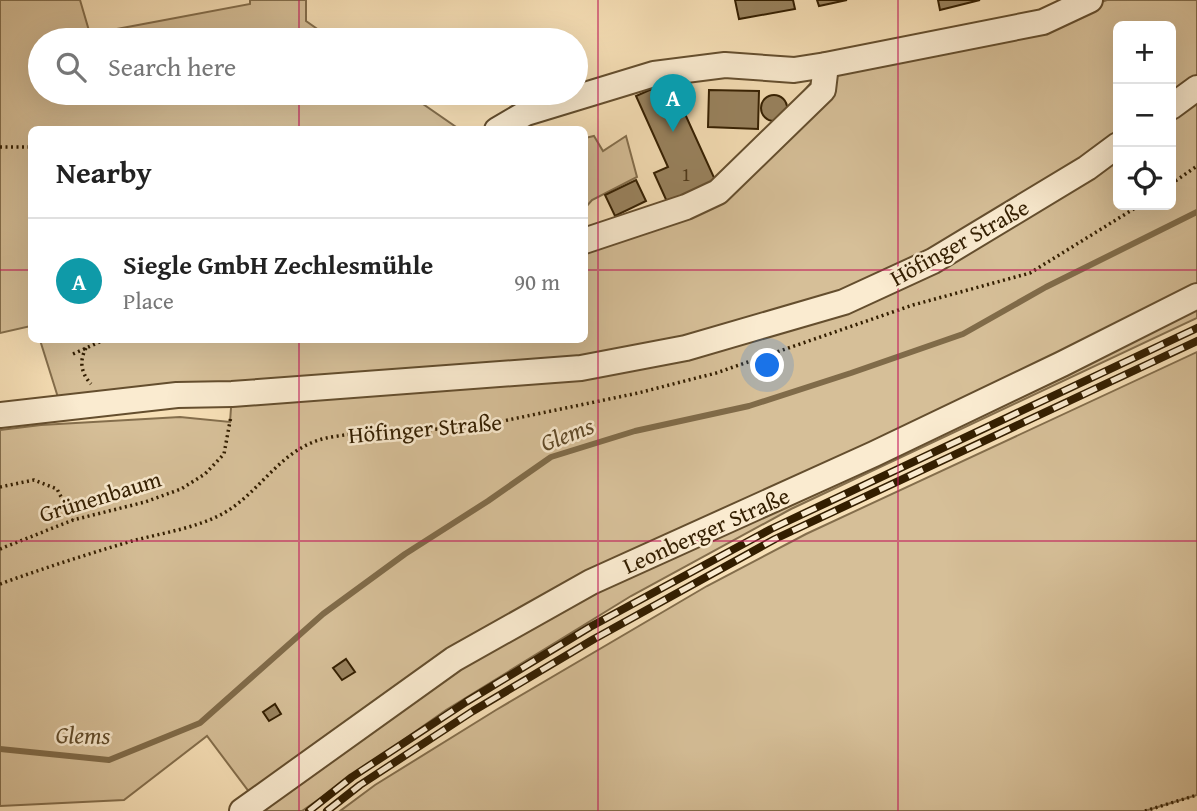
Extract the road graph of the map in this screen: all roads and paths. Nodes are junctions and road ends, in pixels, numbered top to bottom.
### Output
1 (1090, 0) edge
2 (827, 65) junction
3 (1197, 88) edge
4 (588, 94) edge
5 (1176, 103) edge
6 (552, 105) edge
7 (504, 126) edge
8 (0, 147) edge
9 (28, 147) edge
10 (1115, 147) edge
11 (1197, 166) edge
12 (1176, 181) edge
13 (1132, 210) edge
14 (588, 241) edge
15 (1197, 296) edge
16 (97, 343) edge
17 (86, 348) junction
18 (73, 354) dead end
19 (93, 387) dead end
20 (232, 394) junction
21 (0, 415) edge
22 (0, 487) edge
23 (73, 520) junction
24 (0, 549) edge
25 (0, 584) edge
26 (1197, 795) edge
27 (242, 811) edge
28 (1145, 811) edge

1 - 2 street
2 - 4 street
2 - 14 street
3 - 5 street
6 - 7 street
8 - 9 path
10 - 20 street, Höfinger Straße
11 - 12 path
13 - 25 path, Höfinger Straße
15 - 27 street, Leonberger Straße
16 - 17 path
17 - 18 path
17 - 19 path
20 - 21 street, Höfinger Straße
20 - 23 path, Grünenbaum
22 - 23 path
23 - 24 path, Grünenbaum
26 - 28 path

